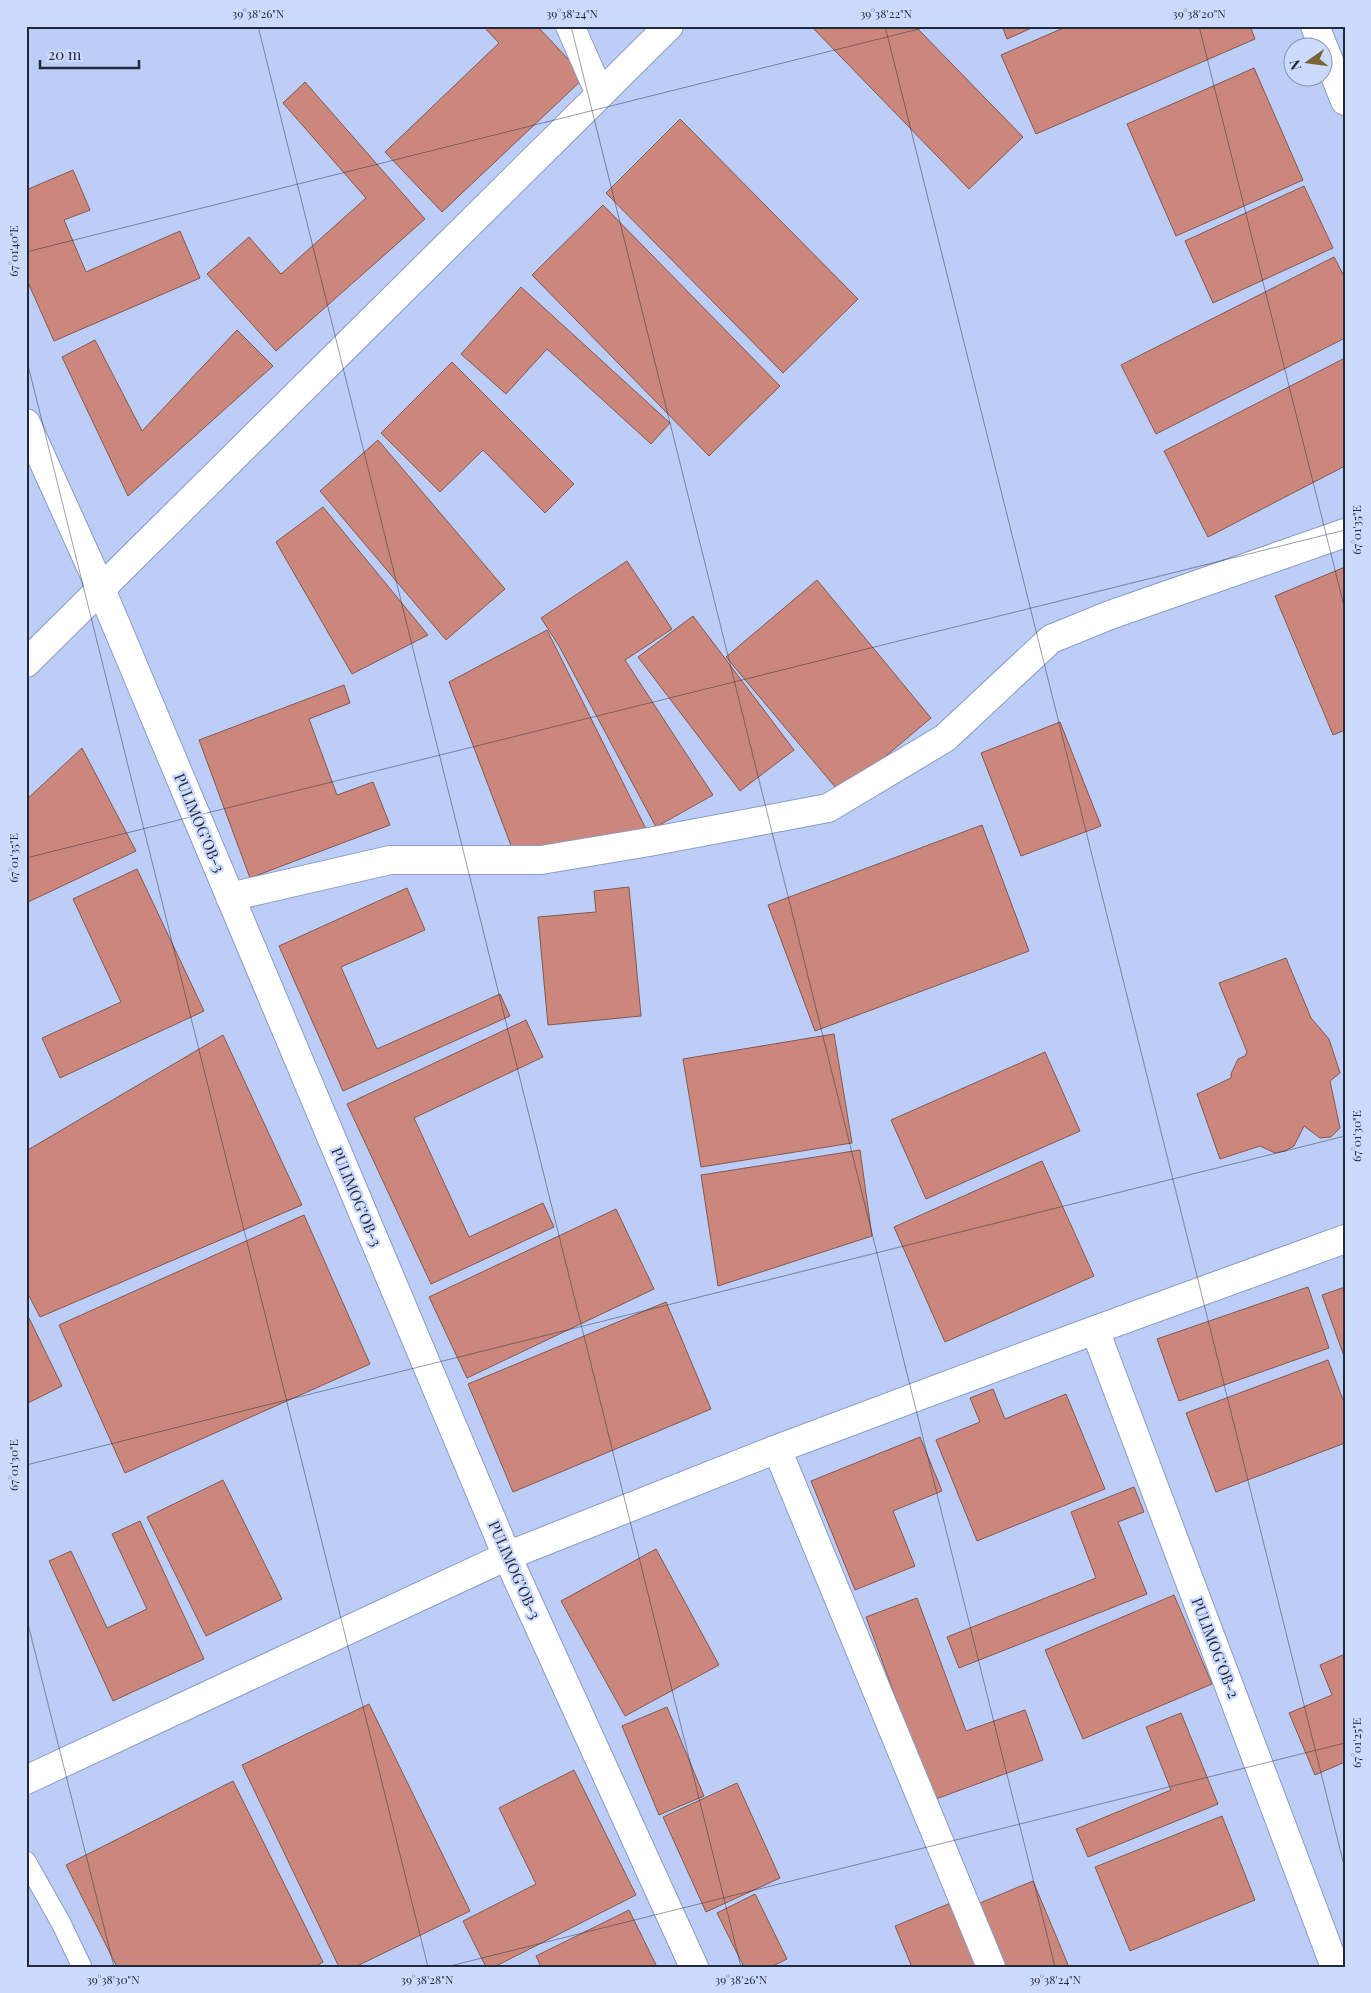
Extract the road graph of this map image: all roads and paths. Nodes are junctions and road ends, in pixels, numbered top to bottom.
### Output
1 (570, 26) edge
2 (669, 26) edge
3 (1316, 26) edge
4 (600, 94) junction
5 (1345, 101) edge
6 (26, 423) edge
7 (1345, 533) edge
8 (101, 589) junction
9 (26, 663) edge
10 (230, 897) junction
11 (1345, 1239) edge
12 (1095, 1330) junction
13 (777, 1449) junction
14 (507, 1556) junction
15 (26, 1780) edge
16 (26, 1861) edge
17 (82, 1967) edge
18 (694, 1967) edge
19 (991, 1967) edge
20 (1335, 1967) edge

1 - 4 street
2 - 4 street
3 - 5 street
4 - 8 street
6 - 8 street, PULIMOG’OB-3
7 - 10 street
8 - 9 street
8 - 10 street, PULIMOG’OB-3
10 - 14 street, PULIMOG’OB-3
11 - 12 street
12 - 13 street
12 - 20 street, PULIMOG’OB-2
13 - 14 street
13 - 19 street
14 - 15 street
14 - 18 street, PULIMOG’OB-3
16 - 17 lane

